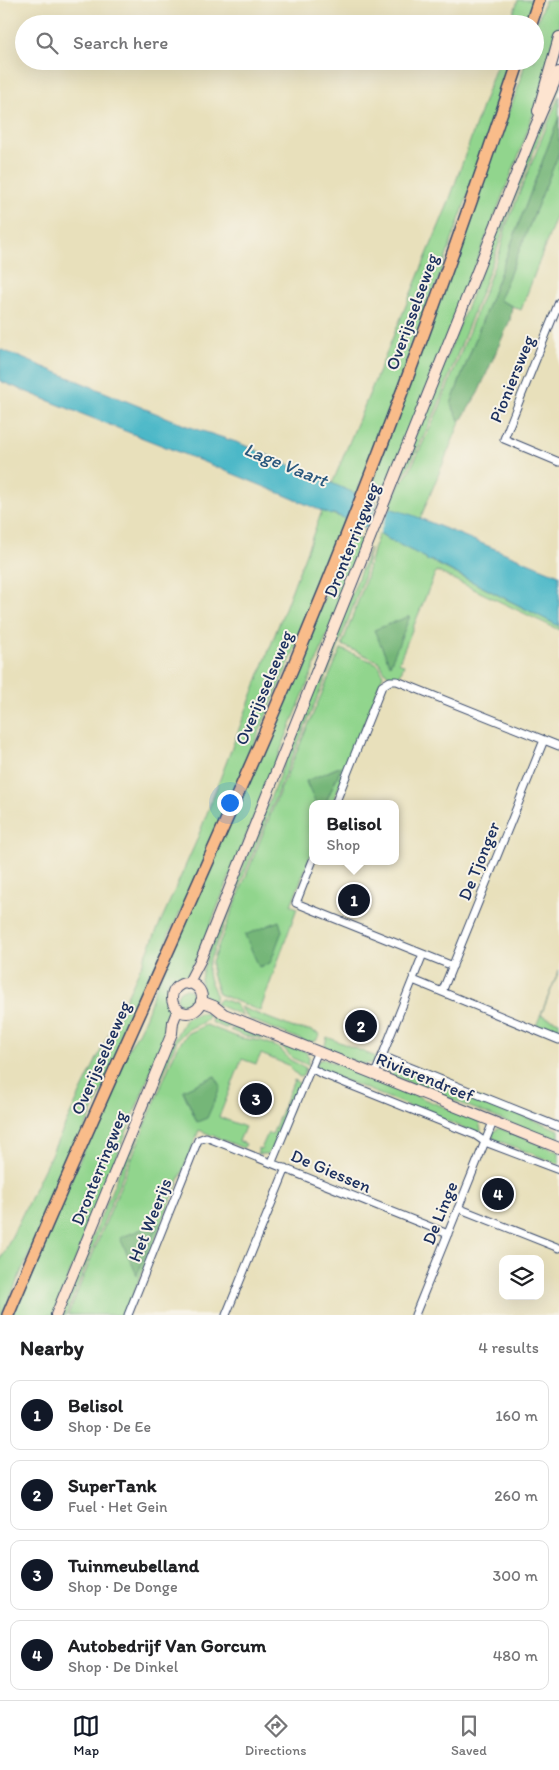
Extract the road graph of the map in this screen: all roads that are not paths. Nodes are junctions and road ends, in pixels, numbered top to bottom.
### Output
1 (539, 0) edge
2 (535, 15) edge
3 (559, 36) edge
4 (516, 70) edge
5 (559, 72) edge
6 (533, 132) junction
7 (559, 302) edge
8 (559, 462) edge
9 (544, 740) junction
10 (559, 746) edge
11 (338, 800) edge
12 (311, 865) edge
13 (423, 954) junction
14 (453, 966) junction
15 (413, 980) junction
16 (192, 985) junction
17 (442, 992) junction
18 (200, 1004) junction
19 (181, 1011) junction
20 (559, 1040) edge
21 (318, 1051) junction
22 (382, 1056) junction
23 (311, 1068) junction
24 (375, 1074) junction
25 (493, 1122) junction
26 (559, 1127) edge
27 (202, 1138) joint
28 (485, 1142) junction
29 (559, 1148) edge
30 (272, 1162) junction
31 (286, 1168) junction
32 (559, 1170) edge
33 (458, 1208) junction
34 (448, 1234) junction
35 (559, 1248) edge
36 (8, 1315) edge
37 (56, 1315) edge
38 (128, 1315) edge
39 (226, 1315) edge
40 (415, 1315) edge

1 - 2 highway
3 - 6 main road, Dronterringweg
4 - 36 highway, Overijsselseweg
5 - 6 main road, Dronterringweg
6 - 16 main road, Dronterringweg
7 - 8 street, Pioniersweg
9 - 10 street
9 - 11 street
9 - 14 street, De Tjonger
12 - 13 street
13 - 14 street
13 - 15 street
14 - 17 street, De Tjonger
15 - 17 street
15 - 22 street
16 - 18 main road
16 - 19 main road
17 - 20 street
18 - 19 main road
18 - 21 main road, Rivierendreef
19 - 37 main road, Dronterringweg
21 - 23 street
21 - 24 main road, Rivierendreef
22 - 24 street
22 - 26 street
23 - 28 street
23 - 30 street
24 - 25 main road, Rivierendreef
25 - 28 street, De Linge
25 - 29 main road, Rivierendreef
27 - 30 street, De Giessen
27 - 38 street, Het Weerijs
28 - 32 street
28 - 33 street, De Linge
30 - 31 street, De Giessen
31 - 34 street, De Giessen
31 - 39 street
33 - 34 street, De Linge
33 - 35 street
34 - 40 street, De Linge

